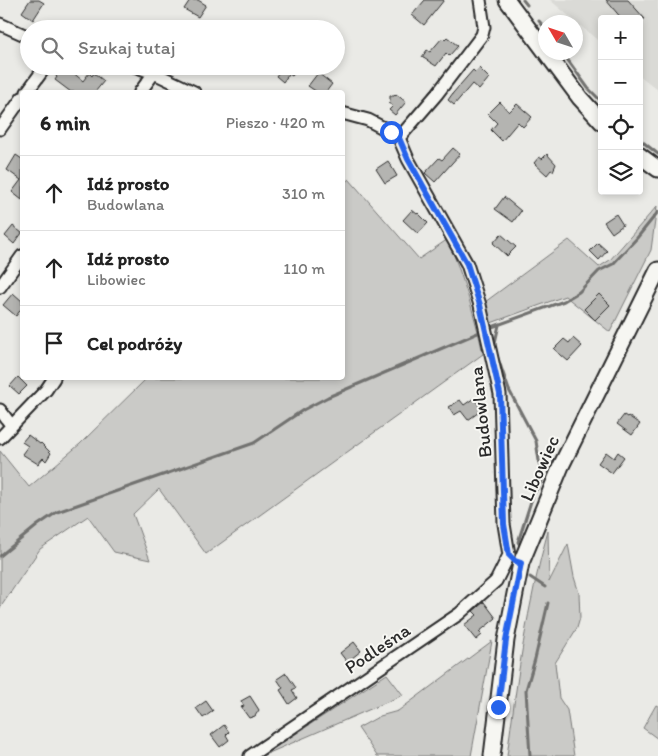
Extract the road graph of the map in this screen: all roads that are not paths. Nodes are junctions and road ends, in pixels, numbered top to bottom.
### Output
1 (480, 0) edge
2 (507, 0) edge
3 (0, 24) edge
4 (20, 33) edge
5 (39, 75) edge
6 (153, 75) edge
7 (158, 75) edge
8 (28, 90) edge
9 (141, 90) edge
10 (190, 90) edge
11 (20, 101) edge
12 (345, 114) edge
13 (598, 118) edge
14 (0, 129) edge
15 (399, 138) junction
16 (643, 158) edge
17 (658, 168) edge
18 (20, 259) edge
19 (658, 270) edge
20 (0, 286) edge
21 (53, 380) edge
22 (0, 410) edge
23 (11, 425) junction
24 (0, 438) edge
25 (515, 559) junction
26 (250, 756) edge
27 (492, 756) edge

1 - 15 street
2 - 13 street
3 - 4 street
5 - 8 street
6 - 9 street
7 - 10 street
11 - 14 street
12 - 15 street
15 - 25 street, Budowlana
16 - 17 street
18 - 20 street
19 - 25 street, Libowiec
21 - 23 street
22 - 23 street
23 - 24 street
25 - 26 street, Podleśna
25 - 27 street, Libowiec

